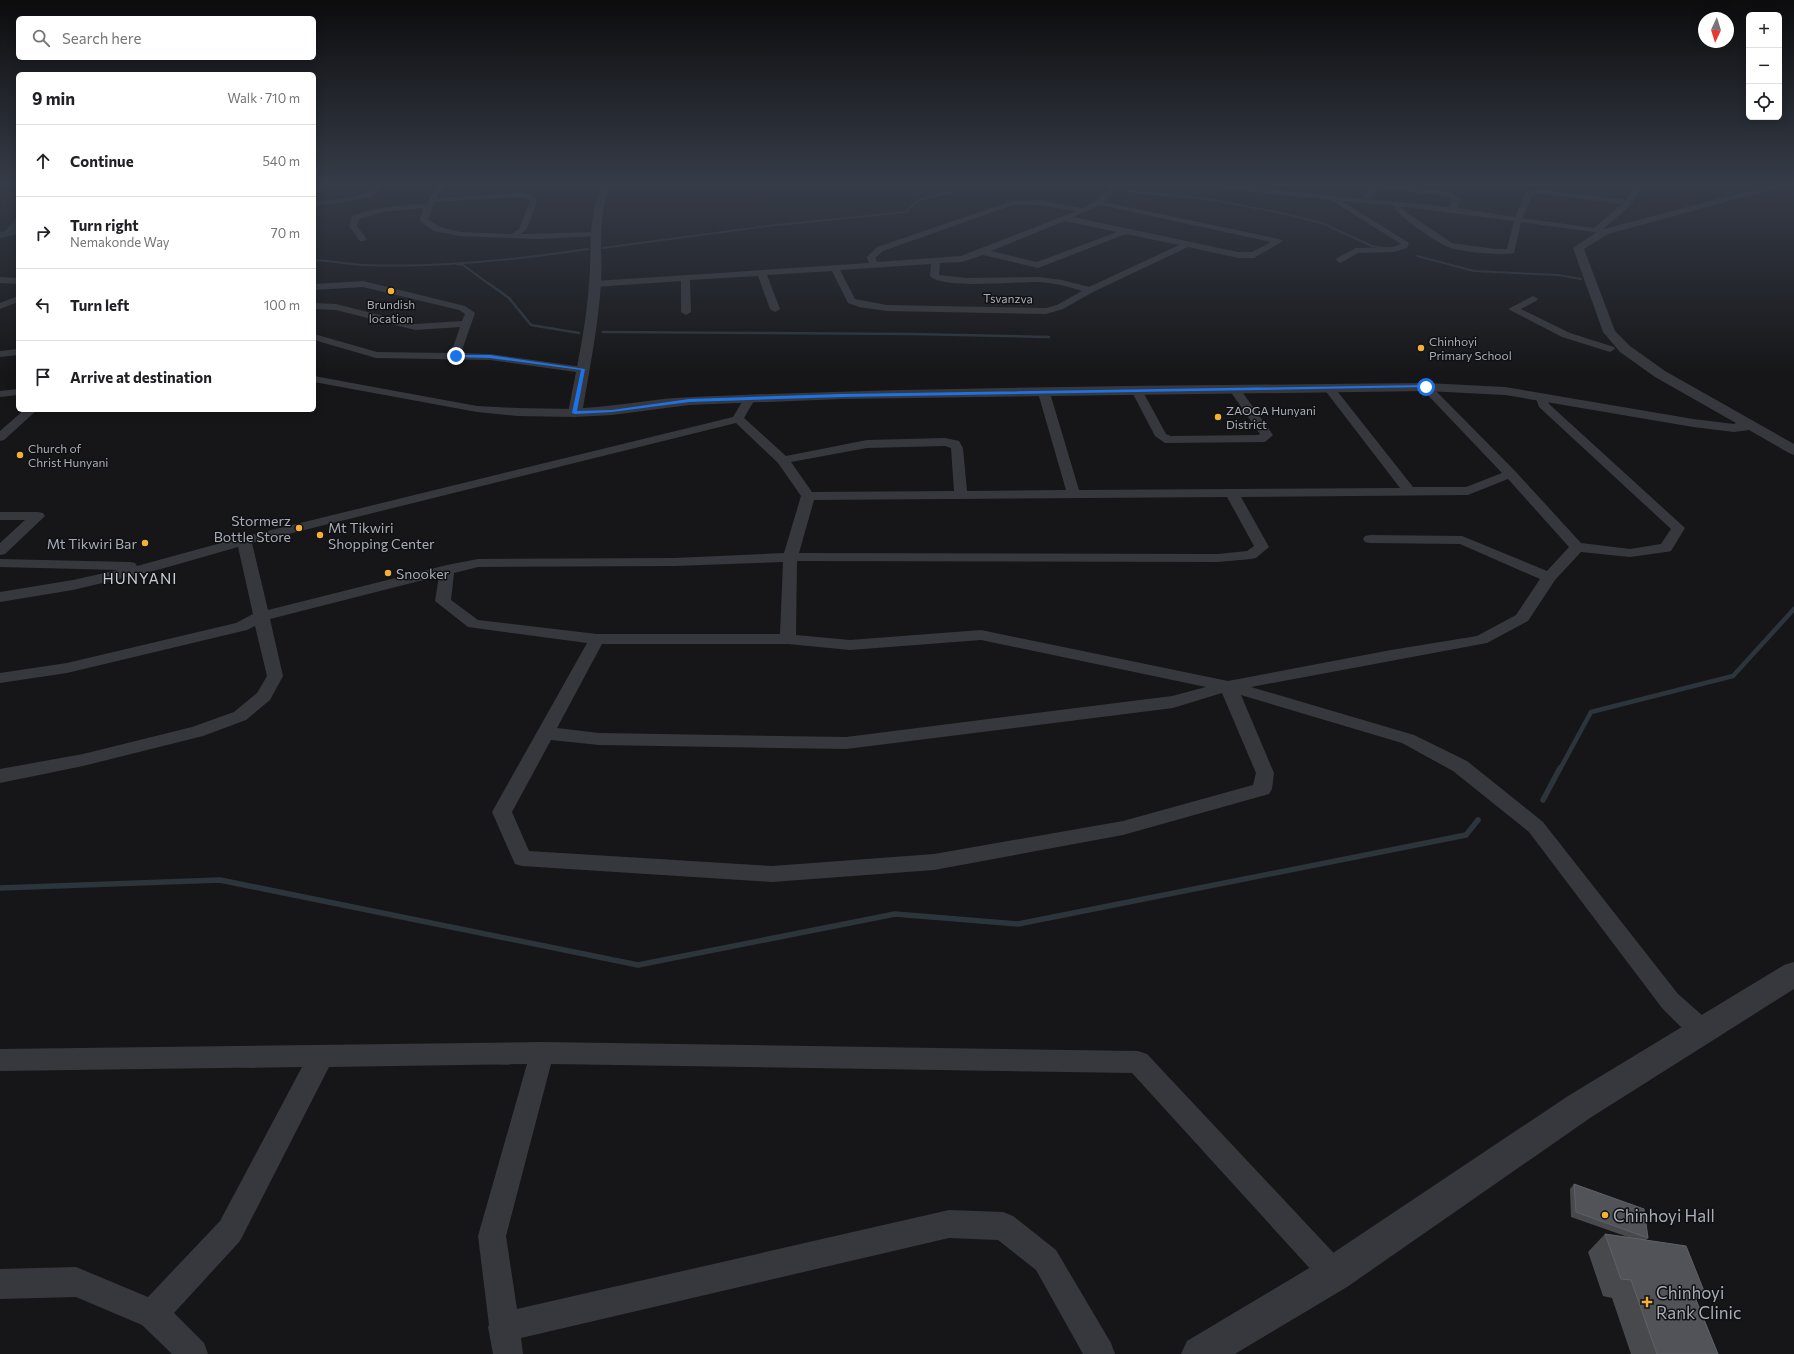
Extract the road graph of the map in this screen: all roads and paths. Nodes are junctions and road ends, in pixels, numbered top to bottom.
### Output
1 (596, 248) edge
2 (882, 248) edge
3 (991, 248) edge
4 (1080, 248) edge
5 (1179, 248) edge
6 (1207, 248) edge
7 (1265, 248) edge
8 (1397, 248) edge
9 (1470, 248) edge
10 (1512, 248) edge
11 (1578, 248) edge
12 (982, 252) junction
13 (1340, 260) dead end
14 (936, 261) junction
15 (874, 266) junction
16 (835, 268) junction
17 (762, 273) junction
18 (685, 278) junction
19 (0, 280) edge
20 (16, 281) edge
21 (595, 284) junction
22 (316, 287) edge
23 (1090, 290) junction
24 (1533, 299) dead end
25 (16, 300) edge
26 (0, 306) edge
27 (316, 306) edge
28 (775, 309) dead end
29 (686, 312) dead end
30 (466, 324) junction
31 (316, 338) edge
32 (1610, 349) dead end
33 (16, 352) edge
34 (0, 354) edge
35 (456, 356) junction
36 (583, 370) junction
37 (316, 379) edge
38 (1426, 387) junction
39 (1330, 389) junction
40 (1236, 390) junction
41 (16, 392) edge
42 (1044, 392) junction
43 (1138, 392) junction
44 (0, 394) edge
45 (1541, 396) junction
46 (749, 399) junction
47 (29, 412) edge
48 (575, 413) junction
49 (738, 419) junction
50 (1749, 426) junction
51 (1, 435) edge
52 (1794, 450) edge
53 (783, 460) junction
54 (1511, 475) junction
55 (1409, 491) junction
56 (1232, 493) junction
57 (961, 494) junction
58 (1074, 494) junction
59 (808, 496) junction
60 (0, 516) edge
61 (1370, 539) dead end
62 (244, 541) junction
63 (1577, 547) junction
64 (0, 551) edge
65 (790, 557) junction
66 (0, 564) edge
67 (156, 566) junction
68 (447, 569) junction
69 (1549, 577) junction
70 (0, 597) edge
71 (262, 616) junction
72 (597, 638) junction
73 (788, 639) junction
74 (0, 678) edge
75 (1228, 686) junction
76 (544, 733) junction
77 (0, 776) edge
78 (1794, 974) edge
79 (1702, 1032) junction
80 (542, 1053) junction
81 (322, 1055) junction
82 (0, 1060) edge
83 (1334, 1274) junction
84 (0, 1284) edge
85 (152, 1314) junction
86 (503, 1327) junction
87 (193, 1354) edge
88 (508, 1354) edge
89 (1100, 1354) edge
90 (1200, 1354) edge

1 - 21 street
2 - 15 street
3 - 12 street
4 - 12 street
5 - 23 street, Tsvanzva
6 - 7 street
8 - 13 street
9 - 10 street
11 - 50 street
12 - 14 street
14 - 15 street
14 - 23 street
15 - 16 street
16 - 17 street
16 - 23 street, Tsvanzva
17 - 18 street
17 - 28 street
18 - 21 street
18 - 29 street
19 - 20 street
21 - 36 street
22 - 30 street
24 - 32 street
25 - 26 street
27 - 30 street
30 - 35 street
31 - 35 street
33 - 34 street
35 - 36 street
36 - 48 street
37 - 48 street
38 - 39 street
38 - 45 street
38 - 54 street
39 - 40 street
39 - 55 street
40 - 43 street
40 - 43 street
41 - 44 street
42 - 43 street
42 - 46 street
42 - 58 street
45 - 50 street
45 - 63 street
46 - 48 street
46 - 49 street
47 - 51 street
49 - 53 street
49 - 62 street
50 - 52 street
53 - 57 street
53 - 59 street
54 - 55 street
54 - 63 street
55 - 56 street
56 - 58 street
56 - 65 street
57 - 58 street
57 - 59 street
59 - 65 street
60 - 64 street
61 - 69 street
62 - 67 street
62 - 71 street
63 - 69 street
65 - 68 street
65 - 73 street
66 - 67 street
67 - 70 street
68 - 71 street
68 - 72 street
69 - 75 street
71 - 74 street
71 - 77 street
72 - 73 street
72 - 76 street
73 - 75 street
75 - 76 street
75 - 76 street
75 - 79 street
78 - 79 street
79 - 83 street
80 - 81 street
80 - 83 street
80 - 86 street
81 - 82 street
81 - 85 street
83 - 90 street
84 - 85 street
85 - 87 street
86 - 88 street
86 - 89 street

